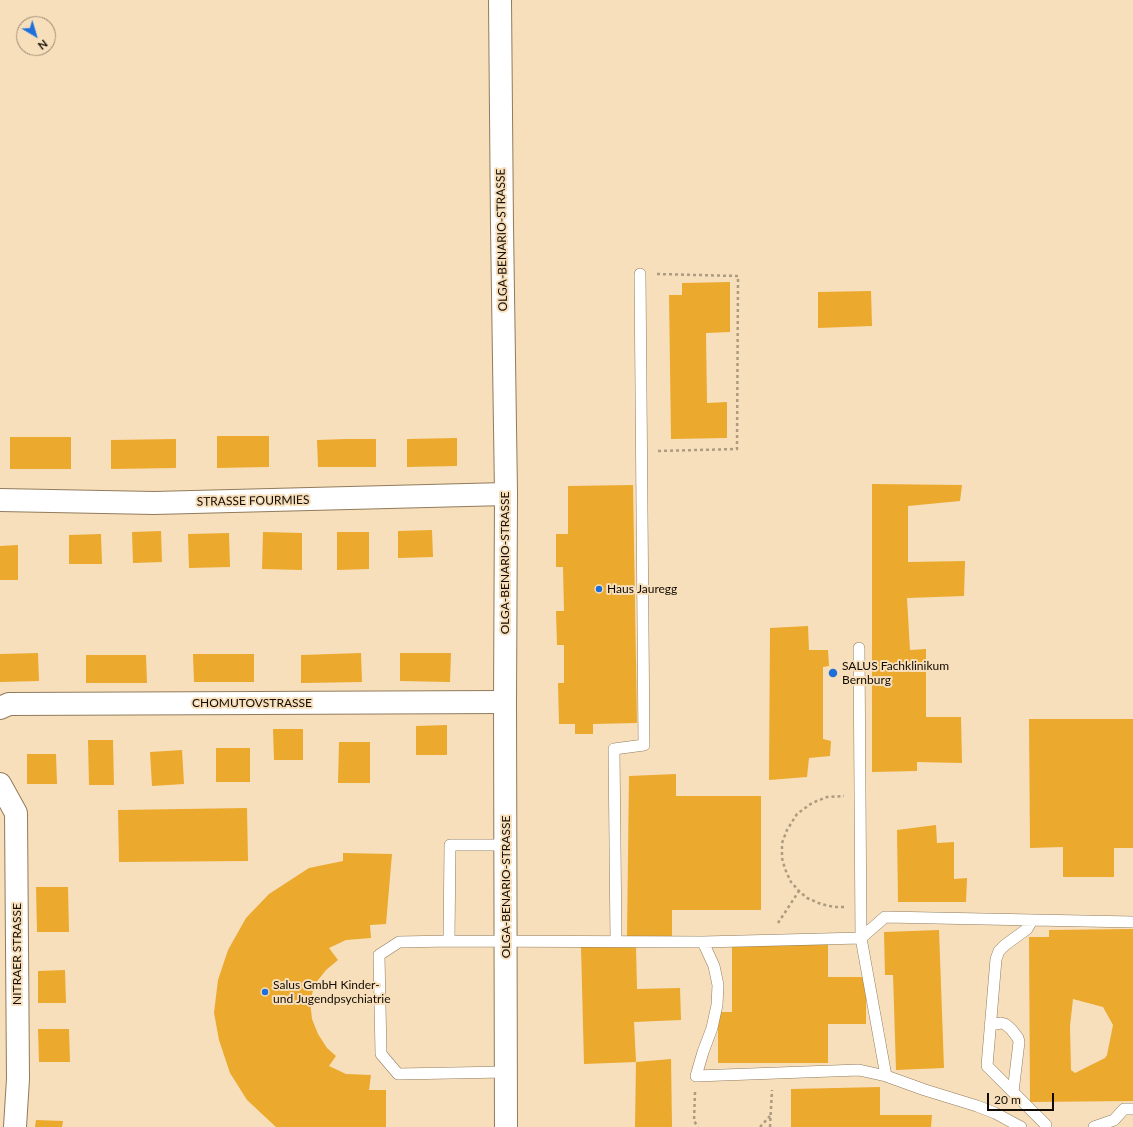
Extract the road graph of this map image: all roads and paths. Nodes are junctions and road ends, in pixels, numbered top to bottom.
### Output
1 (500, 0) edge
2 (640, 274) joint
3 (641, 451) junction
4 (506, 494) junction
5 (0, 500) edge
6 (859, 648) dead end
7 (505, 702) junction
8 (0, 708) edge
9 (0, 784) edge
10 (860, 796) junction
11 (505, 845) junction
12 (799, 891) junction
13 (860, 907) junction
14 (1030, 920) junction
15 (1133, 922) edge
16 (861, 938) junction
17 (767, 940) junction
18 (449, 941) junction
19 (506, 941) junction
20 (616, 941) junction
21 (703, 942) junction
22 (990, 1025) junction
23 (506, 1072) junction
24 (773, 1073) junction
25 (696, 1076) junction
26 (886, 1076) junction
27 (9, 1079) edge
28 (1013, 1092) junction
29 (1133, 1109) edge
30 (771, 1116) junction
31 (1045, 1126) edge
32 (15, 1127) edge
33 (506, 1127) edge
34 (698, 1127) edge
35 (760, 1127) edge
36 (770, 1127) edge
37 (1021, 1127) edge
38 (1094, 1127) edge

1 - 4 street, OLGA-BENARIO-STRASSE
2 - 3 lane
2 - 3 path
3 - 20 lane
4 - 5 street, STRASSE FOURMIES
4 - 7 street, OLGA-BENARIO-STRASSE
6 - 10 lane
7 - 8 street, CHOMUTOVSTRASSE
7 - 11 street, OLGA-BENARIO-STRASSE
9 - 27 street, NITRAER STRASSE
10 - 12 path
10 - 13 lane
11 - 18 lane
11 - 19 street, OLGA-BENARIO-STRASSE
12 - 13 path
12 - 17 path
13 - 16 lane
14 - 15 lane
14 - 16 lane
14 - 22 lane
16 - 17 lane
16 - 26 lane
17 - 21 lane
18 - 19 lane
18 - 23 lane
19 - 20 lane
19 - 23 street, OLGA-BENARIO-STRASSE
20 - 21 lane
21 - 25 lane
22 - 28 lane
22 - 28 lane
23 - 33 street, OLGA-BENARIO-STRASSE
24 - 25 lane
24 - 26 lane
24 - 30 path
25 - 34 path
26 - 37 lane
27 - 32 street, NITRAER STRASSE
28 - 31 lane
29 - 38 lane
30 - 35 path
30 - 36 path

